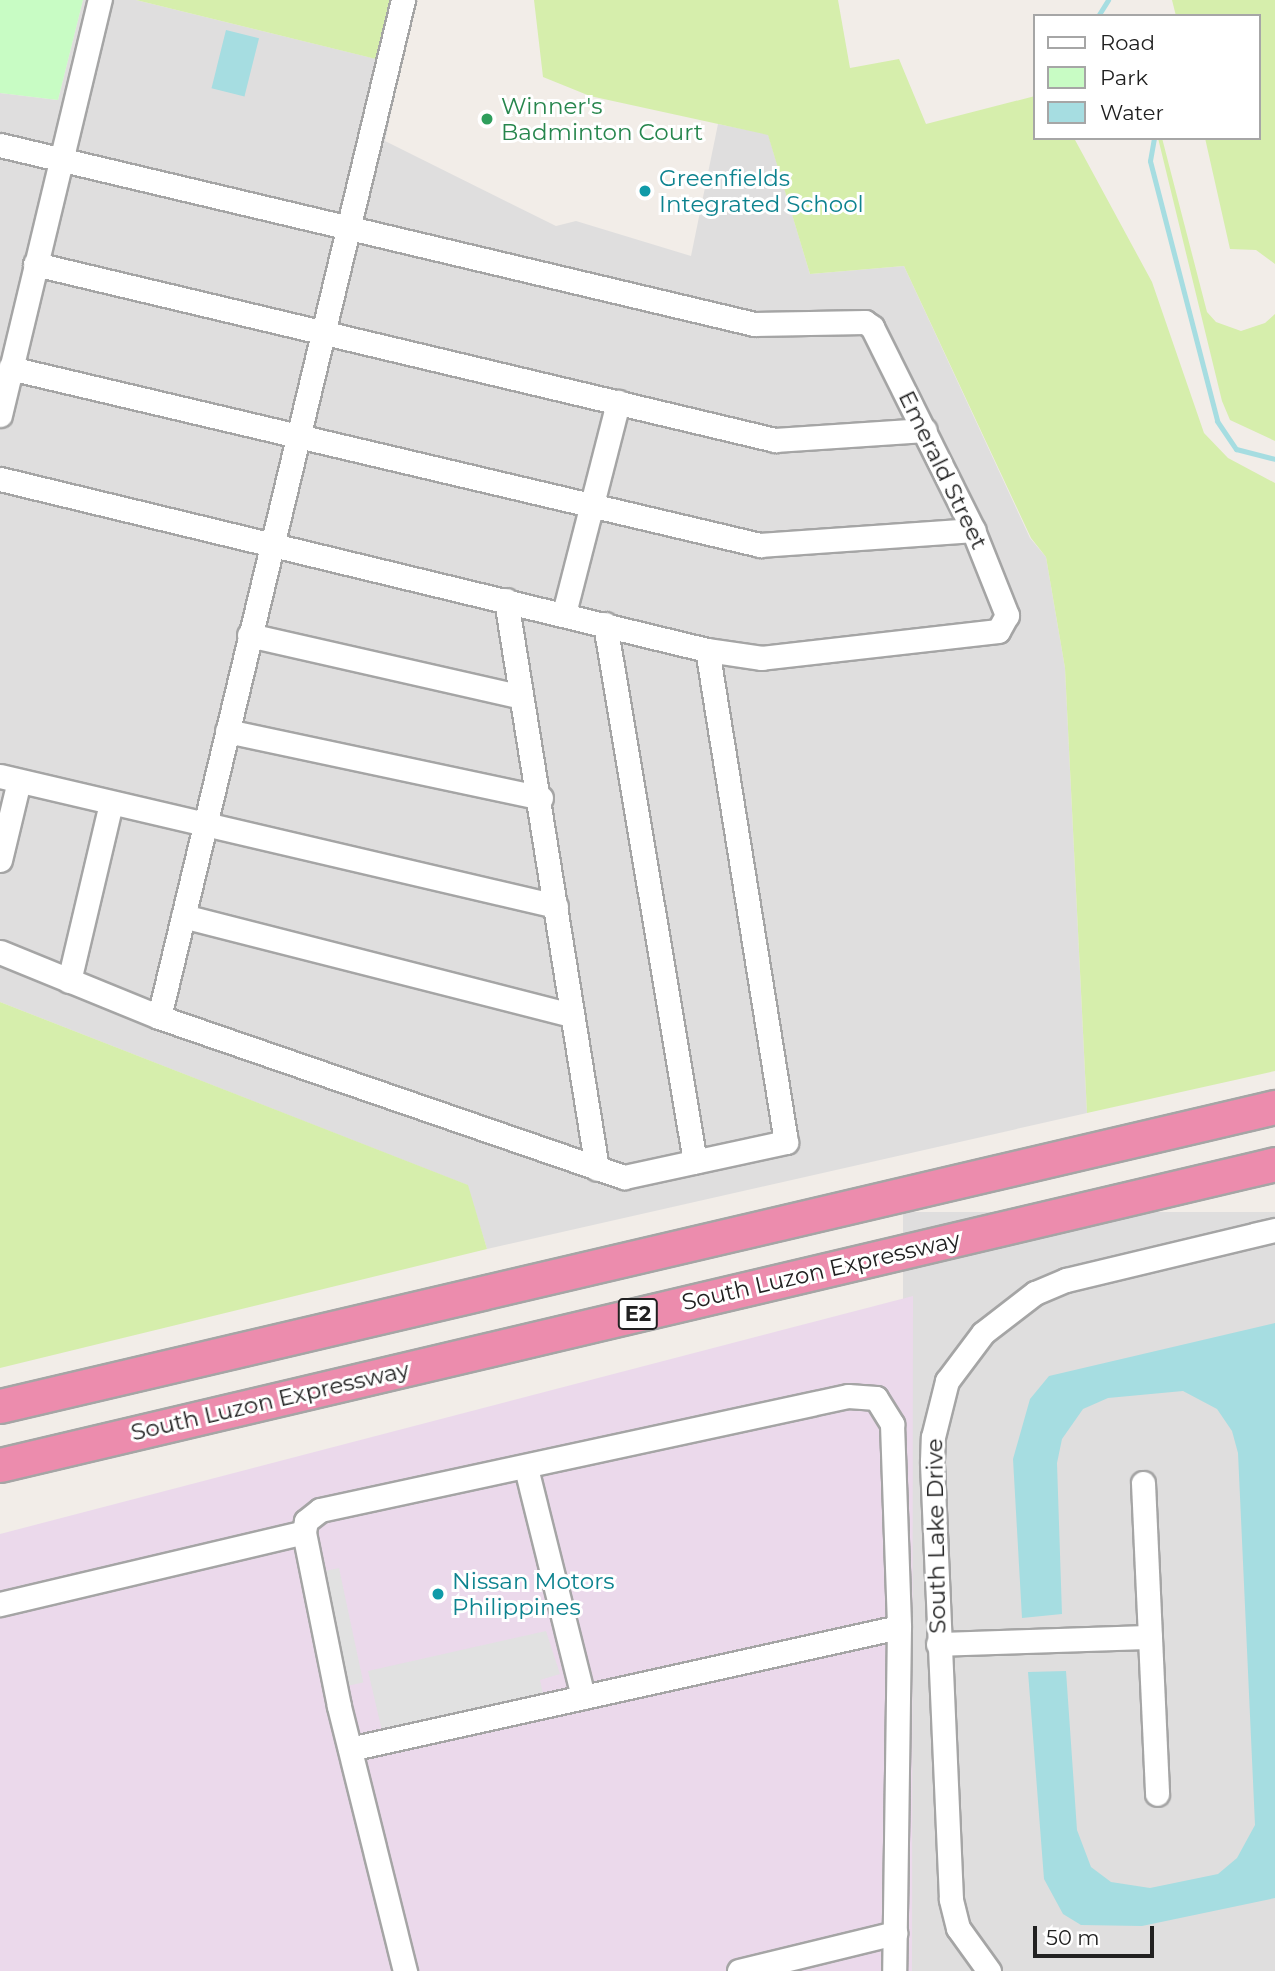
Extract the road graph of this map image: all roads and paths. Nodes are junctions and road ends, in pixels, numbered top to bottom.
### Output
1 (100, 0) edge
2 (403, 0) edge
3 (0, 145) edge
4 (60, 159) junction
5 (348, 228) junction
6 (35, 264) junction
7 (323, 332) junction
8 (10, 369) junction
9 (618, 402) junction
10 (0, 415) edge
11 (925, 430) junction
12 (296, 439) junction
13 (0, 479) edge
14 (591, 506) junction
15 (974, 530) junction
16 (271, 542) junction
17 (506, 600) junction
18 (564, 613) junction
19 (605, 624) junction
20 (249, 635) junction
21 (707, 650) junction
22 (521, 697) junction
23 (226, 731) junction
24 (10, 779) edge
25 (541, 798) junction
26 (110, 803) junction
27 (202, 826) junction
28 (0, 860) edge
29 (556, 905) junction
30 (183, 916) junction
31 (0, 952) edge
32 (69, 981) junction
33 (572, 1015) junction
34 (159, 1017) junction
35 (1275, 1107) edge
36 (695, 1162) junction
37 (1275, 1164) edge
38 (597, 1169) junction
39 (1275, 1230) edge
40 (0, 1406) edge
41 (0, 1465) edge
42 (526, 1468) junction
43 (1143, 1483) dead end
44 (304, 1532) junction
45 (0, 1604) edge
46 (899, 1628) junction
47 (1150, 1637) junction
48 (938, 1644) junction
49 (583, 1697) junction
50 (350, 1749) junction
51 (1157, 1794) dead end
52 (895, 1933) junction
53 (405, 1971) edge
54 (739, 1971) edge
55 (894, 1971) edge
56 (989, 1971) edge

1 - 4 street
2 - 5 street
3 - 4 street
4 - 5 street
4 - 6 street
5 - 7 street
5 - 11 street, Emerald Street
6 - 7 street
6 - 8 street
7 - 9 street
7 - 12 street
8 - 10 street
8 - 12 street
9 - 11 street
9 - 14 street
11 - 15 street, Emerald Street
12 - 14 street
12 - 16 street
13 - 16 street
14 - 15 street
14 - 18 street
15 - 21 street, Emerald Street
16 - 17 street
16 - 20 street
17 - 18 street
17 - 22 street
18 - 19 street
19 - 21 street
19 - 36 street
20 - 22 street
20 - 23 street
21 - 36 street
22 - 25 street
23 - 25 street
23 - 27 street
24 - 26 street
24 - 28 street
25 - 29 street
26 - 27 street
26 - 32 street
27 - 29 street
27 - 30 street
29 - 33 street
30 - 33 street
30 - 34 street
31 - 32 street
32 - 34 street
33 - 38 street
34 - 38 street
35 - 40 highway
36 - 38 street
37 - 41 highway, South Luzon Expressway / E2
39 - 48 street, South Lake Drive
42 - 44 street
42 - 46 street
42 - 49 street
43 - 47 street
44 - 45 street
44 - 50 street
46 - 49 street
46 - 52 street
47 - 48 street
47 - 51 street
48 - 56 street, South Lake Drive
49 - 50 street
50 - 53 street
52 - 54 street
52 - 55 street

